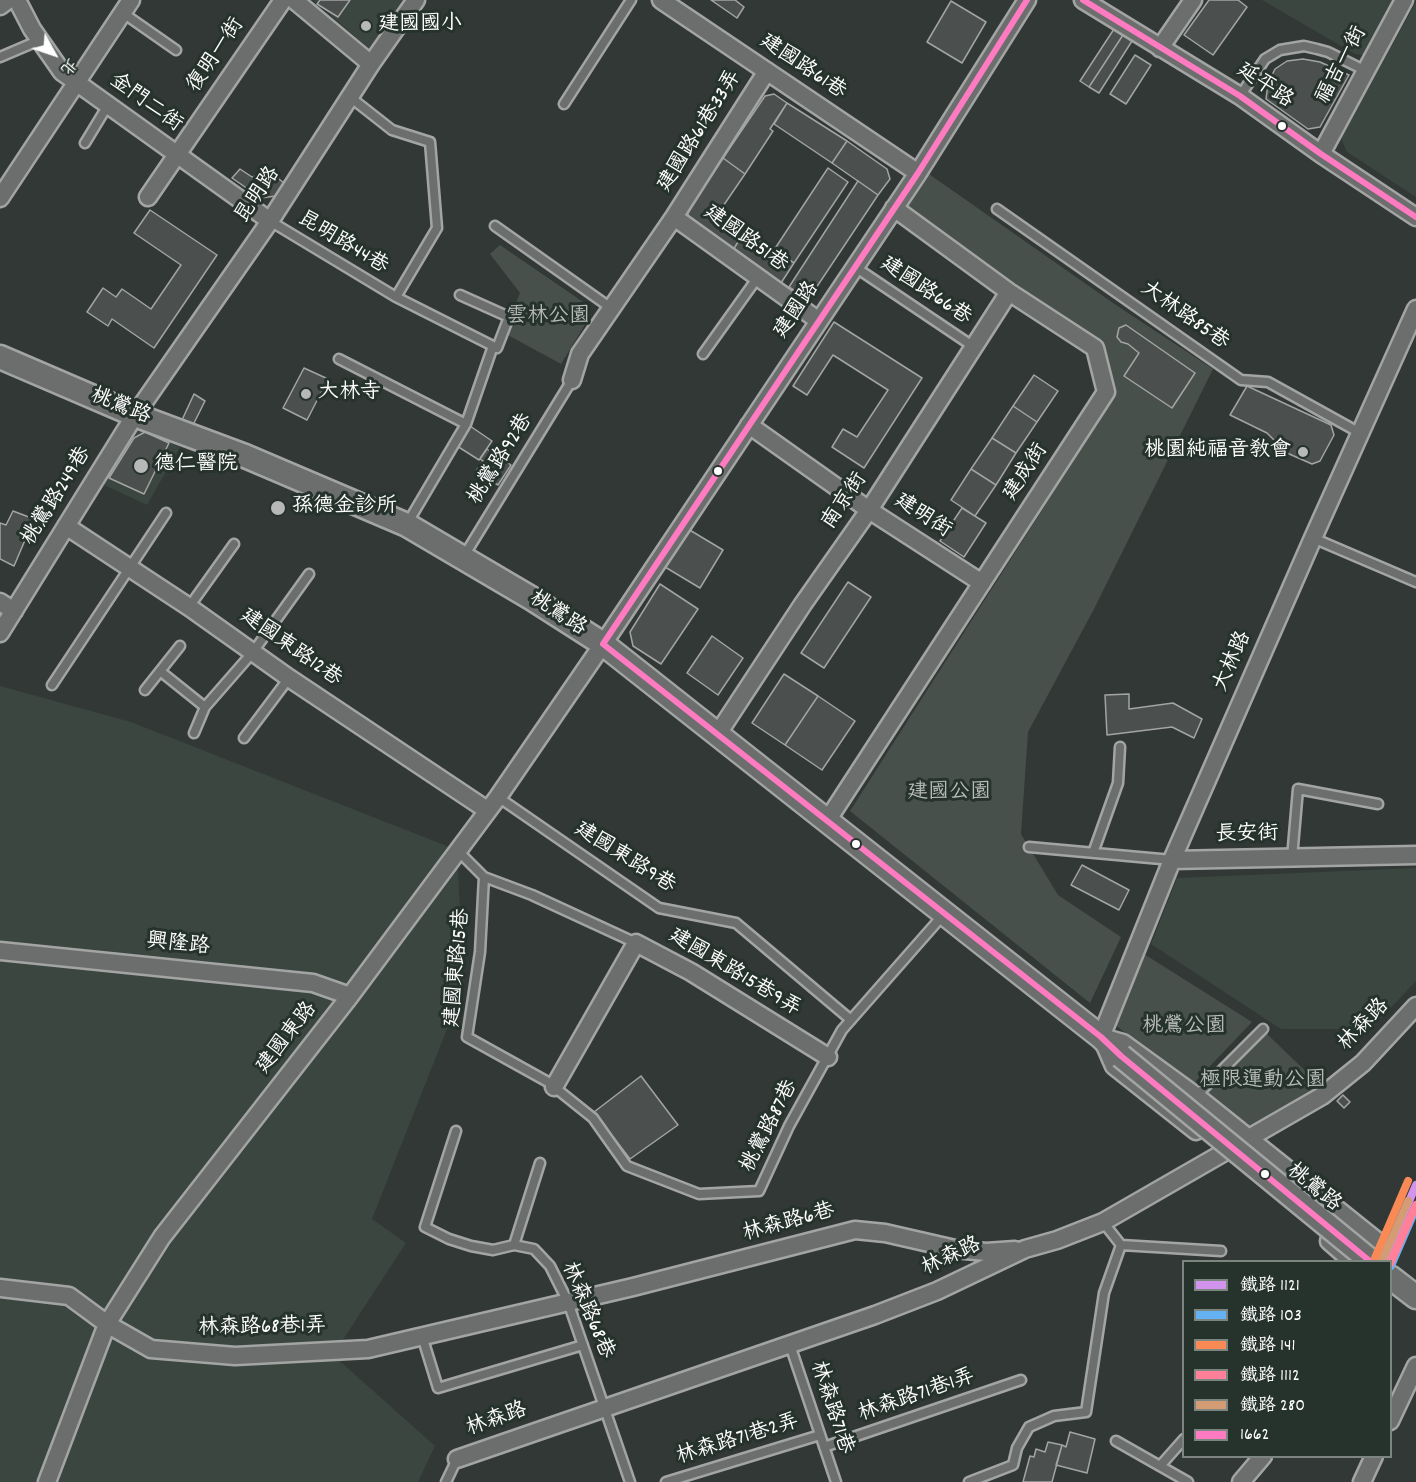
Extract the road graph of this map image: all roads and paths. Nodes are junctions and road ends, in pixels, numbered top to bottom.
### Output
1 (8, 0) edge
2 (17, 0) edge
3 (283, 0) edge
4 (294, 0) edge
5 (416, 0) edge
6 (631, 0) edge
7 (661, 0) edge
8 (1027, 0) edge
9 (1083, 0) edge
10 (1193, 0) edge
11 (1404, 0) edge
12 (0, 6) edge
13 (127, 6) edge
14 (40, 40) junction
15 (1160, 48) junction
16 (176, 50) dead end
17 (0, 57) edge
18 (371, 64) junction
19 (767, 71) junction
20 (1366, 71) junction
21 (76, 82) junction
22 (1240, 96) junction
23 (350, 97) junction
24 (564, 104) dead end
25 (108, 105) junction
26 (85, 143) dead end
27 (1321, 154) junction
28 (177, 155) junction
29 (918, 172) junction
30 (148, 196) dead end
31 (0, 198) edge
32 (894, 208) junction
33 (997, 209) dead end
34 (674, 217) junction
35 (1416, 217) edge
36 (270, 221) junction
37 (495, 226) dead end
38 (855, 267) junction
39 (758, 277) junction
40 (1009, 292) junction
41 (460, 295) dead end
42 (396, 297) junction
43 (611, 308) junction
44 (1416, 309) edge
45 (819, 321) junction
46 (493, 346) junction
47 (975, 347) junction
48 (703, 354) dead end
49 (0, 357) edge
50 (339, 359) dead end
51 (572, 380) joint
52 (135, 415) junction
53 (466, 424) junction
54 (749, 425) junction
55 (1360, 434) junction
56 (869, 510) junction
57 (166, 513) dead end
58 (406, 525) junction
59 (66, 526) junction
60 (1313, 538) junction
61 (234, 544) dead end
62 (463, 558) junction
63 (130, 568) junction
64 (309, 574) dead end
65 (1416, 582) edge
66 (982, 583) junction
67 (7, 607) edge
68 (189, 607) junction
69 (0, 633) edge
70 (603, 644) junction
71 (180, 646) dead end
72 (253, 652) junction
73 (160, 672) junction
74 (289, 678) junction
75 (52, 685) dead end
76 (145, 690) dead end
77 (205, 707) junction
78 (194, 733) dead end
79 (717, 735) junction
80 (244, 738) dead end
81 (1120, 747) dead end
82 (493, 804) junction
83 (1378, 804) dead end
84 (827, 821) junction
85 (1029, 847) dead end
86 (457, 850) junction
87 (1094, 853) junction
88 (1416, 855) edge
89 (1292, 858) junction
90 (1172, 860) junction
91 (484, 877) junction
92 (944, 913) junction
93 (636, 943) junction
94 (0, 951) edge
95 (350, 996) junction
96 (1416, 1006) edge
97 (851, 1020) junction
98 (1263, 1029) dead end
99 (1101, 1037) junction
100 (828, 1057) junction
101 (554, 1087) junction
102 (1196, 1096) junction
103 (456, 1131) dead end
104 (1250, 1138) junction
105 (1224, 1154) junction
106 (1269, 1154) junction
107 (540, 1163) dead end
108 (1250, 1174) junction
109 (1103, 1222) junction
110 (514, 1245) junction
111 (1121, 1245) junction
112 (1025, 1249) junction
113 (1221, 1251) dead end
114 (1372, 1255) edge
115 (1351, 1260) edge
116 (1392, 1279) edge
117 (0, 1288) edge
118 (1416, 1298) edge
119 (568, 1302) junction
120 (107, 1324) junction
121 (422, 1336) junction
122 (583, 1345) junction
123 (790, 1345) junction
124 (1416, 1366) edge
125 (1021, 1380) dead end
126 (606, 1409) junction
127 (1392, 1417) edge
128 (820, 1435) junction
129 (1116, 1441) dead end
130 (1182, 1441) edge
131 (824, 1447) junction
132 (1261, 1458) edge
133 (1373, 1458) edge
134 (457, 1459) joint
135 (1160, 1466) junction
136 (47, 1482) edge
137 (446, 1482) edge
138 (630, 1482) edge
139 (666, 1482) edge
140 (836, 1482) edge
141 (969, 1482) edge
142 (1188, 1482) edge
143 (1242, 1482) edge
144 (1362, 1482) edge

1 - 12 street
2 - 14 street, 金門二街
3 - 28 street, 復明一街
4 - 18 street
5 - 18 street, 昆明路
6 - 24 lane
7 - 19 street, 建國路61巷
8 - 29 street, 建國路
9 - 15 street, 延平路
10 - 15 street
11 - 20 street, 福吉一街
13 - 16 lane
13 - 21 street
14 - 17 lane
14 - 21 street, 金門二街
15 - 22 street, 延平路
18 - 23 street, 昆明路
19 - 29 street, 建國路61巷
19 - 34 street, 建國路61巷33弄
20 - 22 lane
20 - 27 street, 福吉一街
21 - 25 street, 金門二街
21 - 31 street
22 - 27 street, 延平路
23 - 36 street, 昆明路
23 - 42 lane
25 - 26 lane
25 - 28 street, 金門二街
27 - 35 street, 延平路
28 - 30 street, 復明一街
28 - 36 street, 金門二街
29 - 32 street, 建國路
32 - 38 street, 建國路
32 - 40 street, 建成街
33 - 55 lane, 大林路85巷
34 - 39 street, 建國路51巷
34 - 43 street, 建國路61巷33弄
36 - 42 lane, 昆明路44巷
36 - 52 street, 昆明路
37 - 43 lane
38 - 45 street, 建國路
38 - 47 lane, 建國路66巷
39 - 45 street, 建國路51巷
39 - 48 lane
40 - 47 street, 南京街
40 - 66 street, 建成街
41 - 46 lane
42 - 46 lane, 昆明路44巷
43 - 51 street, 建國路61巷33弄
44 - 55 street, 大林路
45 - 54 street, 建國路
46 - 53 lane
47 - 56 street, 南京街
49 - 52 main road, 桃鶯路
50 - 53 lane
51 - 62 lane, 桃鶯路92巷
52 - 58 main road, 桃鶯路
52 - 59 street, 桃鶯路249巷
53 - 58 lane
54 - 56 street, 建明街
54 - 70 street, 建國路
55 - 60 street, 大林路
56 - 66 street, 建明街
56 - 79 street, 南京街
57 - 63 lane
58 - 62 main road, 桃鶯路
59 - 63 street, 建國東路12巷
59 - 67 street, 桃鶯路249巷
60 - 65 lane
60 - 90 street, 大林路
61 - 68 lane
62 - 70 main road, 桃鶯路
63 - 68 street, 建國東路12巷
63 - 75 lane
64 - 72 lane
66 - 84 street, 建成街
67 - 69 street, 桃鶯路249巷
68 - 72 street, 建國東路12巷
70 - 79 main road, 桃鶯路
70 - 82 street, 建國東路
71 - 73 lane
72 - 74 street, 建國東路12巷
72 - 77 lane
73 - 76 lane
73 - 77 lane
74 - 80 lane
74 - 82 street, 建國東路12巷
77 - 78 lane
79 - 84 main road, 桃鶯路
81 - 87 lane
82 - 86 street, 建國東路
82 - 97 lane, 建國東路9巷
83 - 89 lane
84 - 92 main road, 桃鶯路
85 - 87 lane, 長安街
86 - 91 lane
86 - 95 street, 建國東路
87 - 90 lane, 長安街
88 - 89 street, 長安街
89 - 90 street, 長安街
90 - 99 street, 大林路
91 - 93 lane
91 - 101 lane, 建國東路15巷
92 - 97 lane, 桃鶯路87巷
92 - 99 main road, 桃鶯路
93 - 100 street, 建國東路15巷9弄
93 - 101 street, 建國東路15巷9弄
94 - 95 street, 興隆路
95 - 120 street, 建國東路
96 - 104 street, 林森路
97 - 100 lane, 桃鶯路87巷
98 - 102 lane
99 - 102 street, 桃鶯路
99 - 105 street, 桃鶯路
99 - 114 main road, 桃鶯路, bridge
100 - 101 lane, 桃鶯路87巷
102 - 104 street, 桃鶯路
103 - 110 lane
104 - 105 street, 林森路
104 - 106 street, 桃鶯路
105 - 108 street, 桃鶯路
105 - 109 street, 林森路
106 - 108 street
106 - 114 street, 桃鶯路
107 - 110 lane
108 - 115 street, 桃鶯路
109 - 111 lane
109 - 112 street, 林森路
110 - 119 lane, 林森路68巷
111 - 113 lane
111 - 141 lane
112 - 119 street, 林森路6巷
112 - 123 street, 林森路
116 - 118 main road
117 - 120 street, 林森路68巷1弄
119 - 121 street, 林森路68巷1弄
119 - 122 lane, 林森路68巷
120 - 121 street, 林森路68巷1弄
120 - 136 street, 建國東路
121 - 122 lane
122 - 126 lane, 林森路68巷
123 - 126 street, 林森路
123 - 128 lane, 林森路71巷
124 - 127 street
125 - 131 lane, 林森路71巷1弄
126 - 134 street, 林森路
126 - 138 lane, 林森路68巷
128 - 131 lane, 林森路71巷
128 - 139 lane, 林森路71巷2弄
129 - 135 lane
130 - 135 lane
131 - 140 lane, 林森路71巷
132 - 143 street
133 - 144 street
134 - 137 lane
135 - 142 lane

